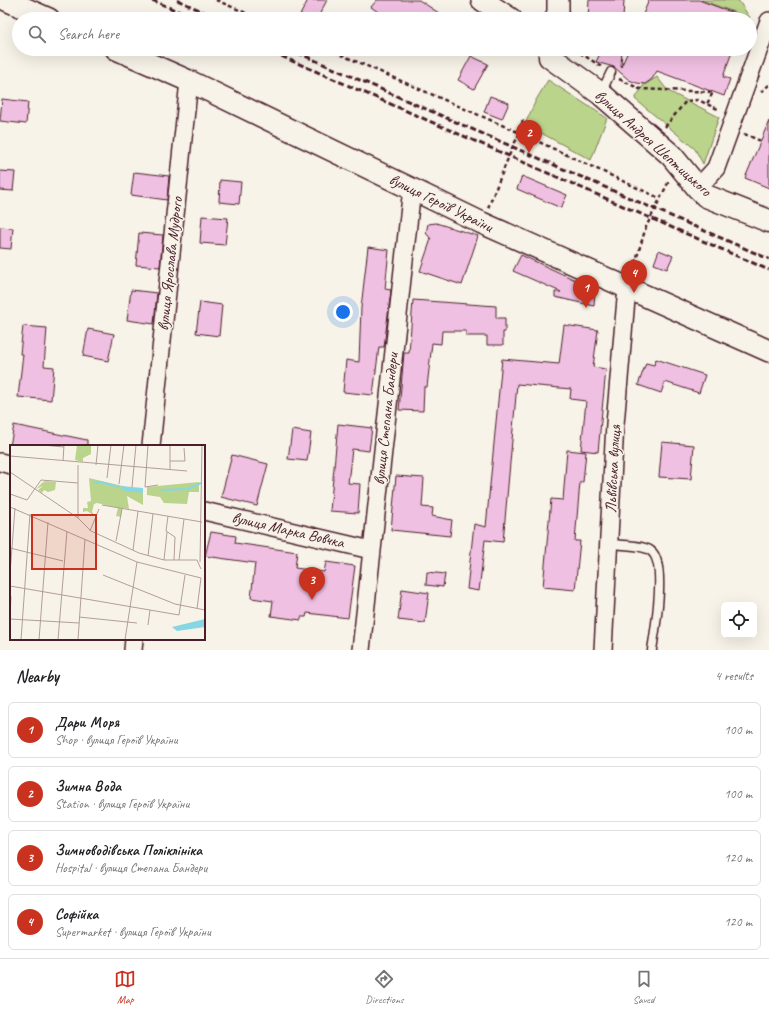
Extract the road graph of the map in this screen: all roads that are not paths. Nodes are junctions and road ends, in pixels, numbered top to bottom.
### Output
1 (6, 0) edge
2 (482, 0) edge
3 (558, 0) edge
4 (33, 12) edge
5 (500, 12) edge
6 (558, 12) edge
7 (769, 21) edge
8 (757, 55) edge
9 (132, 56) edge
10 (550, 56) edge
11 (757, 56) edge
12 (611, 72) road end
13 (189, 81) junction
14 (601, 94) junction
15 (412, 188) junction
16 (698, 188) junction
17 (769, 221) edge
18 (627, 288) junction
19 (769, 351) edge
20 (151, 445) edge
21 (0, 462) edge
22 (10, 465) edge
23 (205, 511) edge
24 (609, 544) junction
25 (371, 550) junction
26 (134, 640) edge
27 (133, 650) edge
28 (361, 650) edge
29 (603, 650) edge
30 (652, 650) edge

1 - 4 street
2 - 5 street
3 - 6 street
7 - 8 street
9 - 13 street, вулиця Героїв України
10 - 14 main road, вулиця Андрея Шептицького
11 - 16 street
12 - 14 lane
13 - 15 street, вулиця Героїв України
13 - 20 street, вулиця Ярослава Мудрого
14 - 16 main road, вулиця Андрея Шептицького
15 - 18 street, вулиця Героїв України
15 - 25 street, вулиця Степана Бандери
16 - 17 main road, вулиця Андрея Шептицького
18 - 19 street, вулиця Героїв України
18 - 24 street, Львівська вулиця
21 - 22 street
23 - 25 street, вулиця Марка Вовчка
24 - 29 street, Львівська вулиця
24 - 30 lane
25 - 28 street, вулиця Степана Бандери
26 - 27 street

